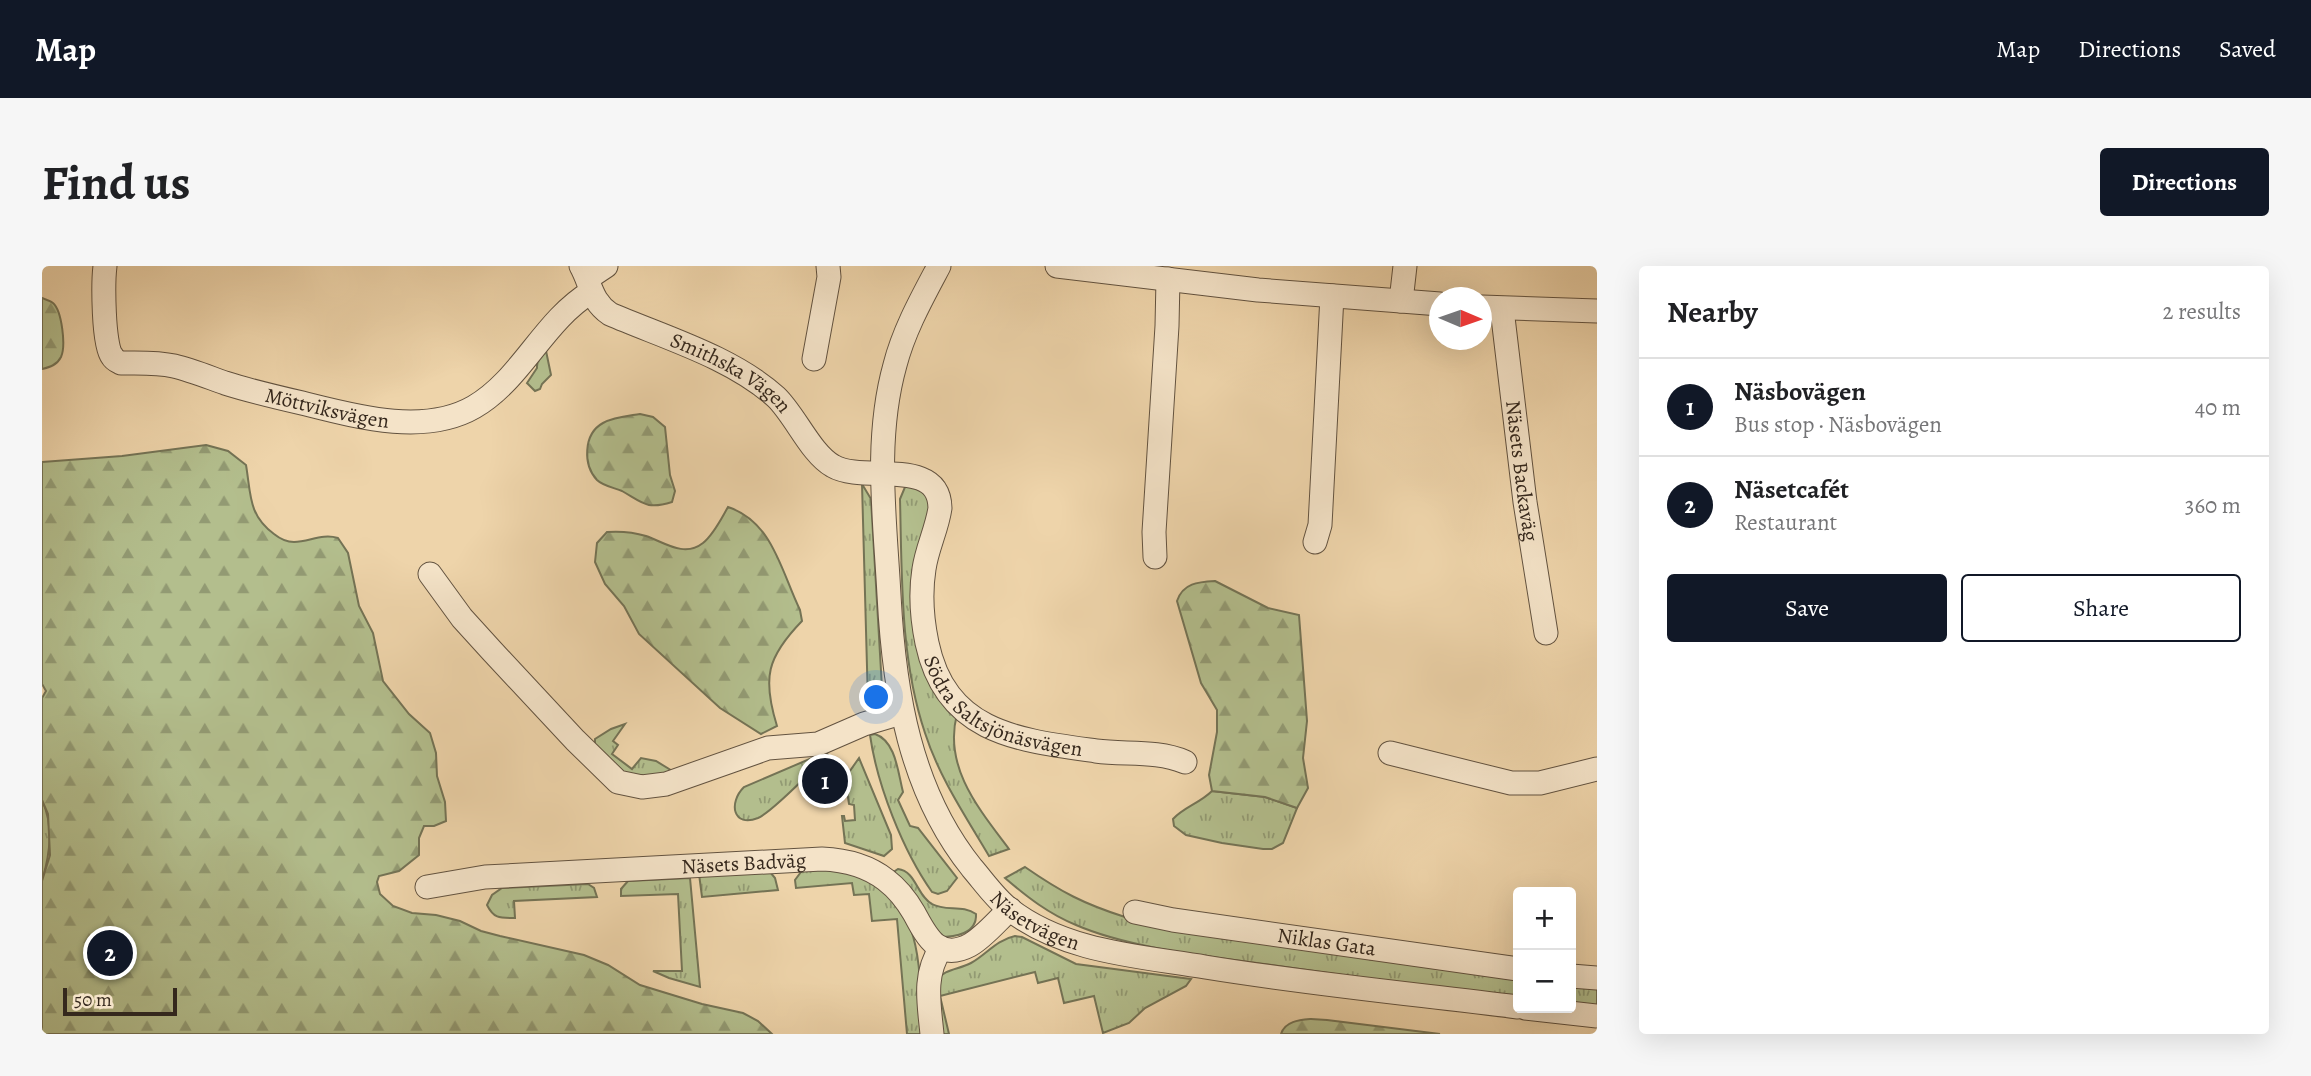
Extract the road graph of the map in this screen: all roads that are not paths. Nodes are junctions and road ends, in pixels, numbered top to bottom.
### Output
1 (104, 266) edge
2 (828, 266) edge
3 (939, 266) edge
4 (1057, 266) edge
5 (1405, 266) edge
6 (591, 276) edge
7 (1168, 279) junction
8 (1332, 296) junction
9 (1401, 301) junction
10 (1429, 303) edge
11 (1492, 308) edge
12 (1597, 311) edge
13 (814, 359) dead end
14 (883, 474) junction
15 (1315, 542) dead end
16 (1155, 557) dead end
17 (430, 574) dead end
18 (1546, 633) dead end
19 (901, 713) junction
20 (1390, 753) dead end
21 (1185, 762) dead end
22 (1597, 769) edge
23 (427, 887) dead end
24 (1010, 909) junction
25 (1135, 912) dead end
26 (941, 948) junction
27 (1513, 968) edge
28 (1576, 976) edge
29 (1597, 978) edge
30 (1513, 1006) edge
31 (1570, 1013) edge
32 (1597, 1016) edge
33 (932, 1034) edge

1 - 6 street, Möttviksvägen
2 - 13 street
3 - 14 street, Näsetvägen
4 - 7 street
5 - 9 street
6 - 14 street, Smithska Vägen
7 - 8 street
7 - 16 street
8 - 9 street
8 - 15 street
9 - 10 street
11 - 12 street, Näsets Backaväg
11 - 18 street, Näsets Backaväg
14 - 19 street, Näsetvägen
14 - 21 street, Södra Saltsjönäsvägen
17 - 19 street
19 - 24 street, Näsetvägen
20 - 22 street
23 - 26 street, Näsets Badväg
24 - 26 street
24 - 30 street, Näsetvägen
25 - 27 street, Niklas Gata
26 - 33 street
28 - 29 street
31 - 32 street

